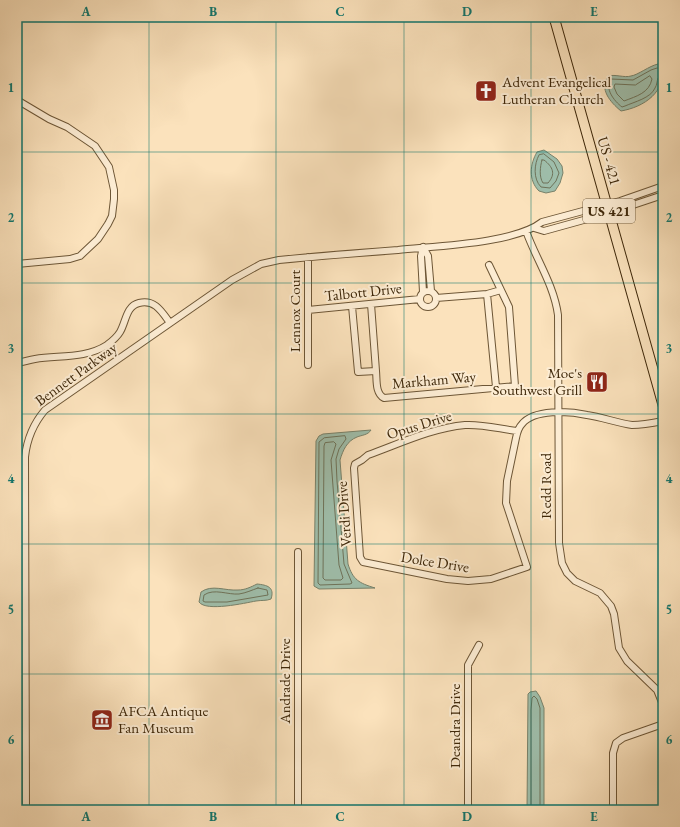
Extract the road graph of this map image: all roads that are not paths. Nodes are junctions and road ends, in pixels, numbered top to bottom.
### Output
1 (554, 17) edge
2 (17, 100) edge
3 (663, 186) edge
4 (663, 195) edge
5 (608, 208) junction
6 (534, 228) junction
7 (526, 231) junction
8 (424, 247) junction
9 (308, 257) junction
10 (17, 264) edge
11 (489, 266) dead end
12 (501, 290) junction
13 (431, 291) junction
14 (423, 292) junction
15 (487, 294) junction
16 (436, 298) junction
17 (420, 299) junction
18 (371, 304) junction
19 (352, 306) junction
20 (308, 310) junction
21 (170, 323) junction
22 (17, 363) edge
23 (308, 364) dead end
24 (376, 371) junction
25 (496, 388) junction
26 (663, 405) edge
27 (558, 412) junction
28 (663, 421) edge
29 (517, 431) junction
30 (356, 464) joint
31 (298, 552) dead end
32 (362, 562) joint
33 (479, 645) dead end
34 (663, 705) edge
35 (663, 724) edge
36 (26, 810) edge
37 (298, 810) edge
38 (468, 810) edge
39 (613, 810) edge

1 - 5 main road, US - 421 / US 421
2 - 10 street
3 - 5 street
4 - 5 street
5 - 6 street, Bennett Parkway
5 - 6 street, Bennett Parkway
5 - 26 main road, US - 421 / US 421
6 - 7 street, Bennett Parkway
7 - 8 street, Bennett Parkway
7 - 27 street, Redd Road
8 - 9 street, Bennett Parkway
8 - 13 street
8 - 14 street
9 - 20 street, Lennox Court
9 - 21 street, Bennett Parkway
11 - 12 street
12 - 15 street, Talbott Drive
12 - 25 street, Markham Way
13 - 14 street, Talbott Drive
13 - 16 street
14 - 17 street, Talbott Drive
15 - 16 street, Talbott Drive
15 - 25 street
16 - 17 street, Talbott Drive
17 - 18 street, Talbott Drive
18 - 19 street, Talbott Drive
18 - 24 street
19 - 20 street, Talbott Drive
19 - 24 street
20 - 23 street, Lennox Court
21 - 22 street
21 - 36 street, Bennett Parkway
24 - 25 street, Markham Way
27 - 28 street
27 - 29 street
27 - 34 street, Redd Road
29 - 30 street, Opus Drive
29 - 32 street, Dolce Drive
30 - 32 street, Verdi Drive
31 - 37 street, Andrade Drive
33 - 38 street, Deandra Drive
35 - 39 street

